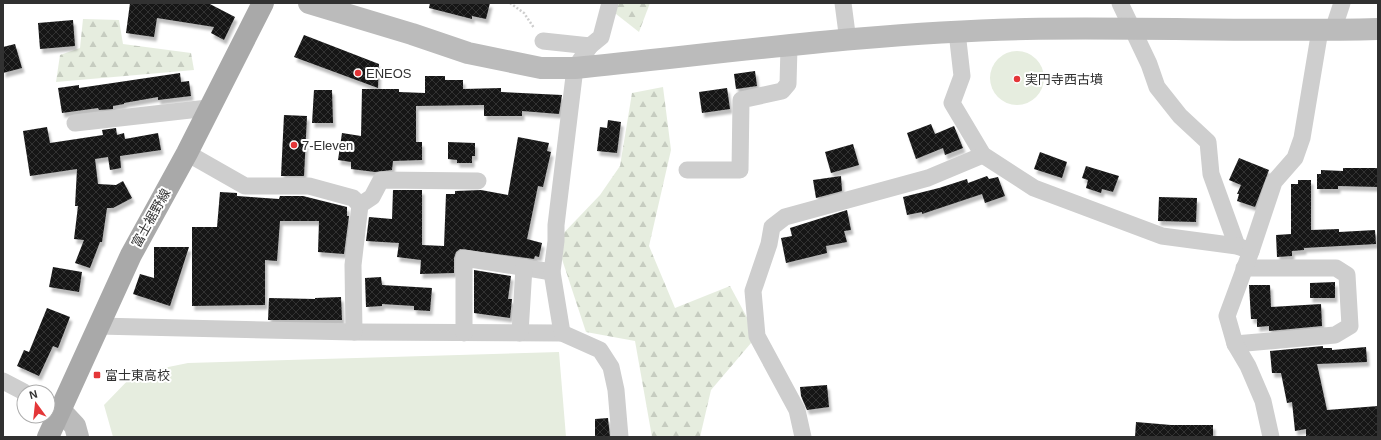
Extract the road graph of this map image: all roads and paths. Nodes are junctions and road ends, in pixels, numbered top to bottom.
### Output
1 (263, 3) edge
2 (309, 3) edge
3 (510, 3) edge
4 (610, 3) edge
5 (843, 3) edge
6 (1120, 3) edge
7 (1342, 3) edge
8 (1132, 29) junction
9 (1378, 29) edge
10 (1327, 30) junction
11 (957, 32) junction
12 (543, 41) joint
13 (848, 41) junction
14 (590, 46) junction
15 (789, 47) junction
16 (575, 68) junction
17 (208, 108) junction
18 (75, 123) dead end
19 (187, 153) junction
20 (984, 155) junction
21 (687, 170) dead end
22 (478, 181) dead end
23 (360, 205) junction
24 (1244, 248) junction
25 (524, 267) junction
26 (1244, 268) junction
27 (552, 272) junction
28 (98, 326) junction
29 (354, 332) junction
30 (464, 332) junction
31 (520, 333) junction
32 (562, 333) junction
33 (1235, 344) junction
34 (3, 381) edge
35 (16, 388) edge
36 (56, 403) edge
37 (56, 409) edge
38 (51, 424) edge
39 (48, 437) edge
40 (78, 437) edge
41 (620, 437) edge
42 (803, 437) edge
43 (1271, 437) edge

1 - 17 main road, 富士裾野線
2 - 16 street
3 - 12 path
4 - 14 street
5 - 13 street
6 - 8 street
7 - 10 street
8 - 10 street
8 - 11 street
8 - 24 street
9 - 10 street
10 - 24 street
11 - 13 street
11 - 20 street
12 - 14 street
13 - 15 street
14 - 16 street
15 - 16 street
15 - 21 street
16 - 27 street
17 - 18 street
17 - 19 main road, 富士裾野線
19 - 23 street
19 - 28 main road, 富士裾野線
20 - 24 street
20 - 42 street
22 - 23 street
23 - 29 street
24 - 26 street
25 - 27 street
25 - 30 street
25 - 31 street
26 - 33 street
26 - 33 street
27 - 32 street
28 - 29 street
28 - 36 main road, 富士裾野線
29 - 30 street
30 - 31 street
31 - 32 street
32 - 41 street
33 - 43 street
34 - 35 street
37 - 40 street
38 - 39 main road, 富士裾野線

